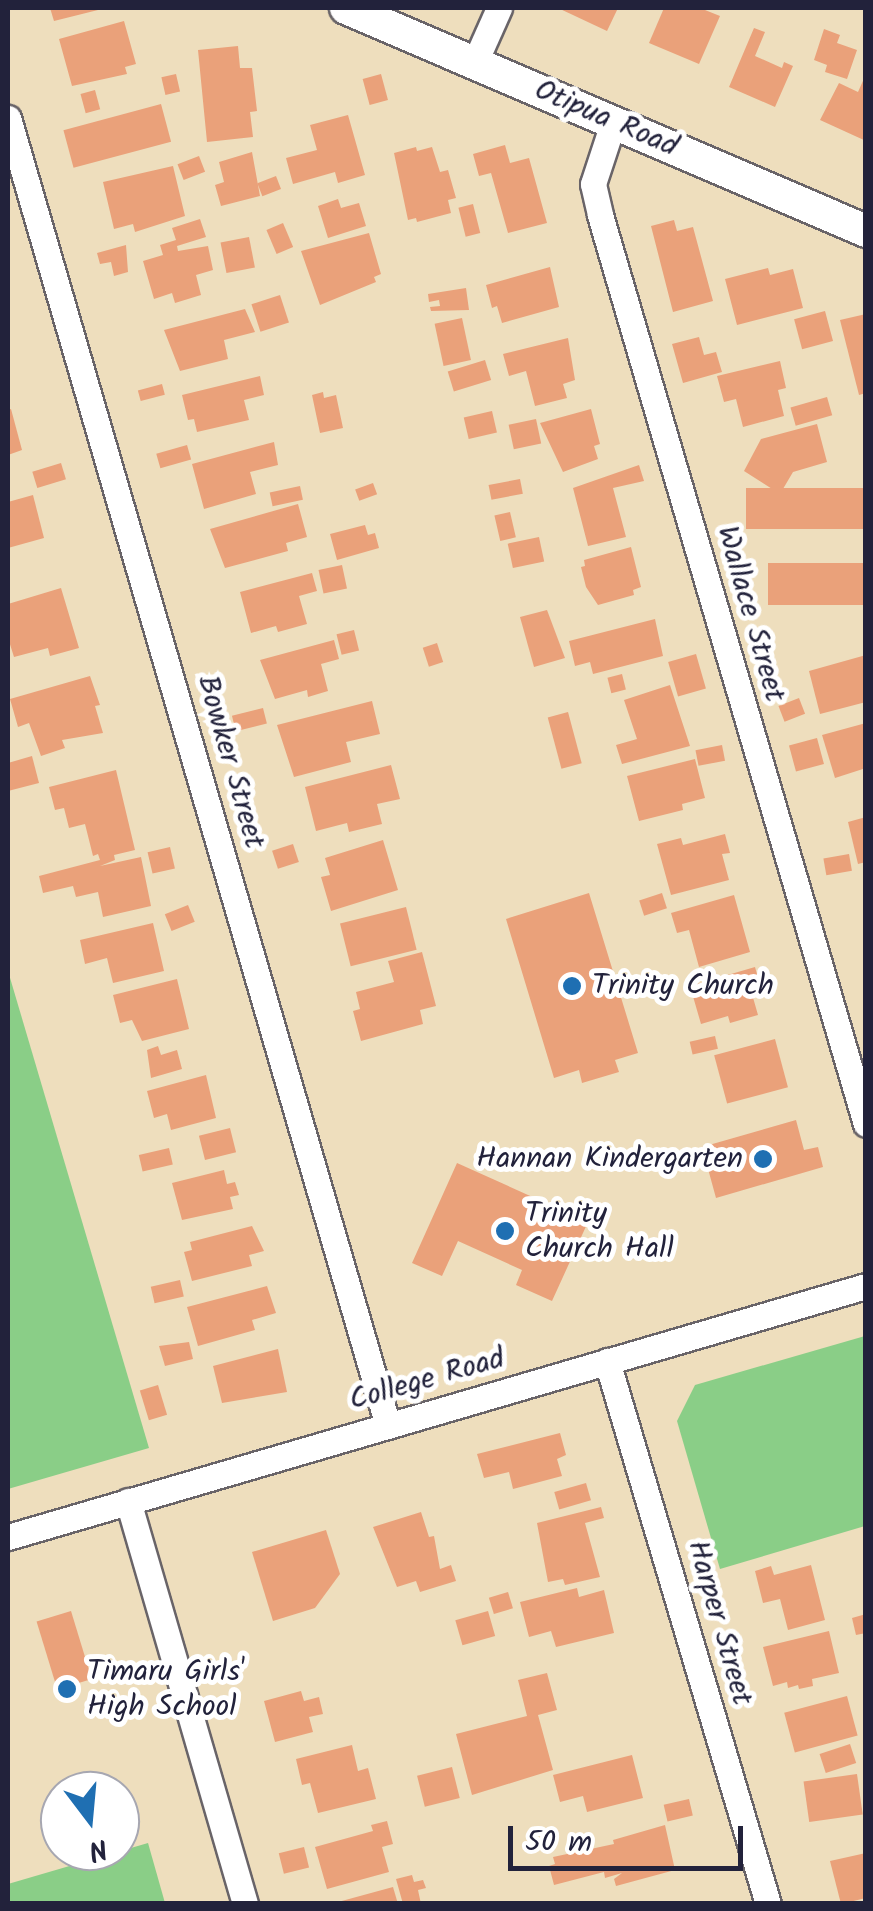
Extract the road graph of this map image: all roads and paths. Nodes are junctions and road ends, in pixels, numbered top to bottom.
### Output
1 (346, 8) edge
2 (499, 8) edge
3 (475, 62) junction
4 (8, 118) edge
5 (614, 122) junction
6 (866, 231) edge
7 (866, 1124) edge
8 (866, 1286) edge
9 (607, 1361) junction
10 (388, 1426) junction
11 (128, 1502) junction
12 (8, 1537) edge
13 (246, 1904) edge
14 (768, 1904) edge

1 - 3 street, Otipua Road
2 - 3 street
3 - 5 street, Otipua Road
4 - 10 street, Bowker Street
5 - 6 street, Otipua Road
5 - 7 street, Wallace Street
8 - 9 street, College Road
9 - 10 street, College Road
9 - 14 street, Harper Street
10 - 11 street, College Road
11 - 12 street, College Road
11 - 13 street

